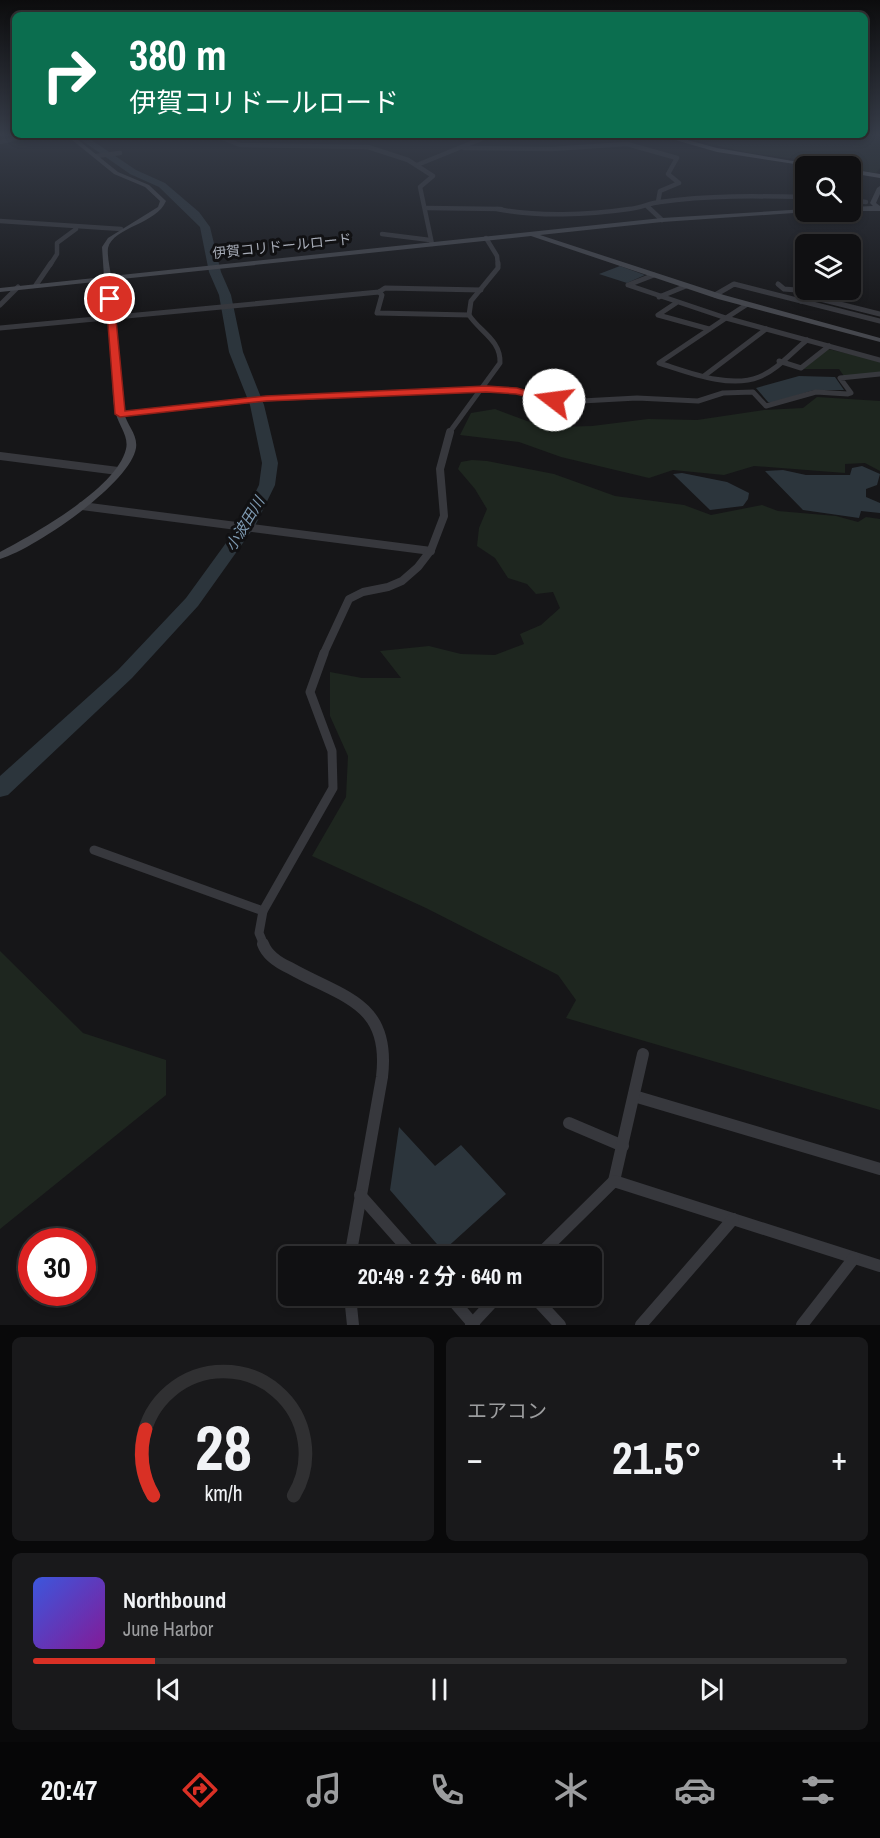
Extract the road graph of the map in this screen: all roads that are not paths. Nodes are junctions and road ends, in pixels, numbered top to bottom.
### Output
1 (159, 197) edge
2 (424, 197) edge
3 (659, 197) edge
4 (722, 197) edge
5 (876, 197) edge
6 (861, 201) edge
7 (658, 202) junction
8 (866, 202) dead end
9 (647, 206) junction
10 (551, 207) dead end
11 (427, 208) junction
12 (880, 208) edge
13 (498, 209) junction
14 (861, 209) edge
15 (795, 212) edge
16 (662, 220) junction
17 (0, 221) edge
18 (76, 229) junction
19 (120, 229) junction
20 (561, 231) junction
21 (382, 234) dead end
22 (531, 234) junction
23 (486, 238) junction
24 (431, 242) junction
25 (555, 243) junction
26 (654, 275) junction
27 (108, 278) junction
28 (778, 284) dead end
29 (36, 285) junction
30 (686, 286) junction
31 (18, 287) junction
32 (0, 290) edge
33 (481, 290) junction
34 (795, 290) edge
35 (379, 292) junction
36 (715, 295) junction
37 (660, 297) junction
38 (824, 300) edge
39 (801, 301) joint
40 (676, 303) junction
41 (0, 305) edge
42 (746, 305) junction
43 (880, 314) edge
44 (469, 315) junction
45 (111, 318) junction
46 (726, 318) junction
47 (880, 321) edge
48 (0, 328) edge
49 (709, 329) junction
50 (766, 329) junction
51 (807, 340) junction
52 (880, 340) edge
53 (829, 346) junction
54 (880, 360) edge
55 (779, 362) junction
56 (880, 374) edge
57 (704, 376) junction
58 (478, 390) junction
59 (120, 414) junction
60 (0, 456) edge
61 (118, 471) junction
62 (82, 506) junction
63 (221, 524) joint
64 (259, 528) joint
65 (431, 551) junction
66 (0, 556) edge
67 (94, 850) dead end
68 (263, 911) junction
69 (644, 1054) dead end
70 (634, 1096) junction
71 (569, 1123) dead end
72 (623, 1146) junction
73 (880, 1169) edge
74 (614, 1181) junction
75 (360, 1195) junction
76 (733, 1219) junction
77 (352, 1246) edge
78 (405, 1246) edge
79 (548, 1246) edge
80 (854, 1258) junction
81 (880, 1266) edge
82 (351, 1306) edge
83 (458, 1306) edge
84 (489, 1306) edge
85 (542, 1306) edge
86 (473, 1324) edge
87 (353, 1325) edge
88 (560, 1325) edge
89 (641, 1325) edge
90 (802, 1325) edge

1 - 19 street
2 - 11 street
3 - 7 street
4 - 7 street
5 - 12 street
6 - 8 street
7 - 9 street
9 - 13 street
9 - 16 street
10 - 13 street
11 - 13 street
11 - 24 street
12 - 14 street
15 - 16 street, 伊賀コリドールロード
16 - 20 street, 伊賀コリドールロード
17 - 18 street
18 - 19 street
18 - 29 street
19 - 27 street
20 - 22 street, 伊賀コリドールロード
20 - 25 street
21 - 24 street
22 - 23 street, 伊賀コリドールロード
22 - 25 street
23 - 24 street, 伊賀コリドールロード
23 - 33 street
24 - 27 street, 伊賀コリドールロード
25 - 26 street
26 - 30 street
26 - 37 street
27 - 29 street, 伊賀コリドールロード
27 - 45 street
28 - 34 street
29 - 31 street, 伊賀コリドールロード
30 - 36 street
30 - 37 street
31 - 32 street, 伊賀コリドールロード
31 - 41 street
33 - 35 street
33 - 44 street
35 - 44 street
35 - 45 street
36 - 39 street
36 - 42 street
37 - 40 street
38 - 43 street
39 - 47 street
40 - 46 street
40 - 49 street
42 - 46 street
42 - 52 street
44 - 58 street
45 - 48 street
45 - 59 street
46 - 49 street
46 - 50 street
49 - 57 street
50 - 51 street
50 - 57 street
51 - 53 street
51 - 55 street
53 - 54 street
53 - 55 street
55 - 57 street
56 - 58 street
58 - 59 street
58 - 65 street
59 - 61 street
60 - 61 street
61 - 62 street
62 - 63 street
62 - 66 street
63 - 64 street
64 - 65 street
65 - 68 street
67 - 68 street
68 - 75 street
69 - 70 street
70 - 72 street
70 - 73 street
71 - 72 street
72 - 74 street
74 - 76 street
74 - 79 street
75 - 77 street
75 - 78 street
76 - 80 street
76 - 89 street
80 - 81 street
80 - 90 street
82 - 87 street
83 - 86 street
84 - 86 street
85 - 88 street

